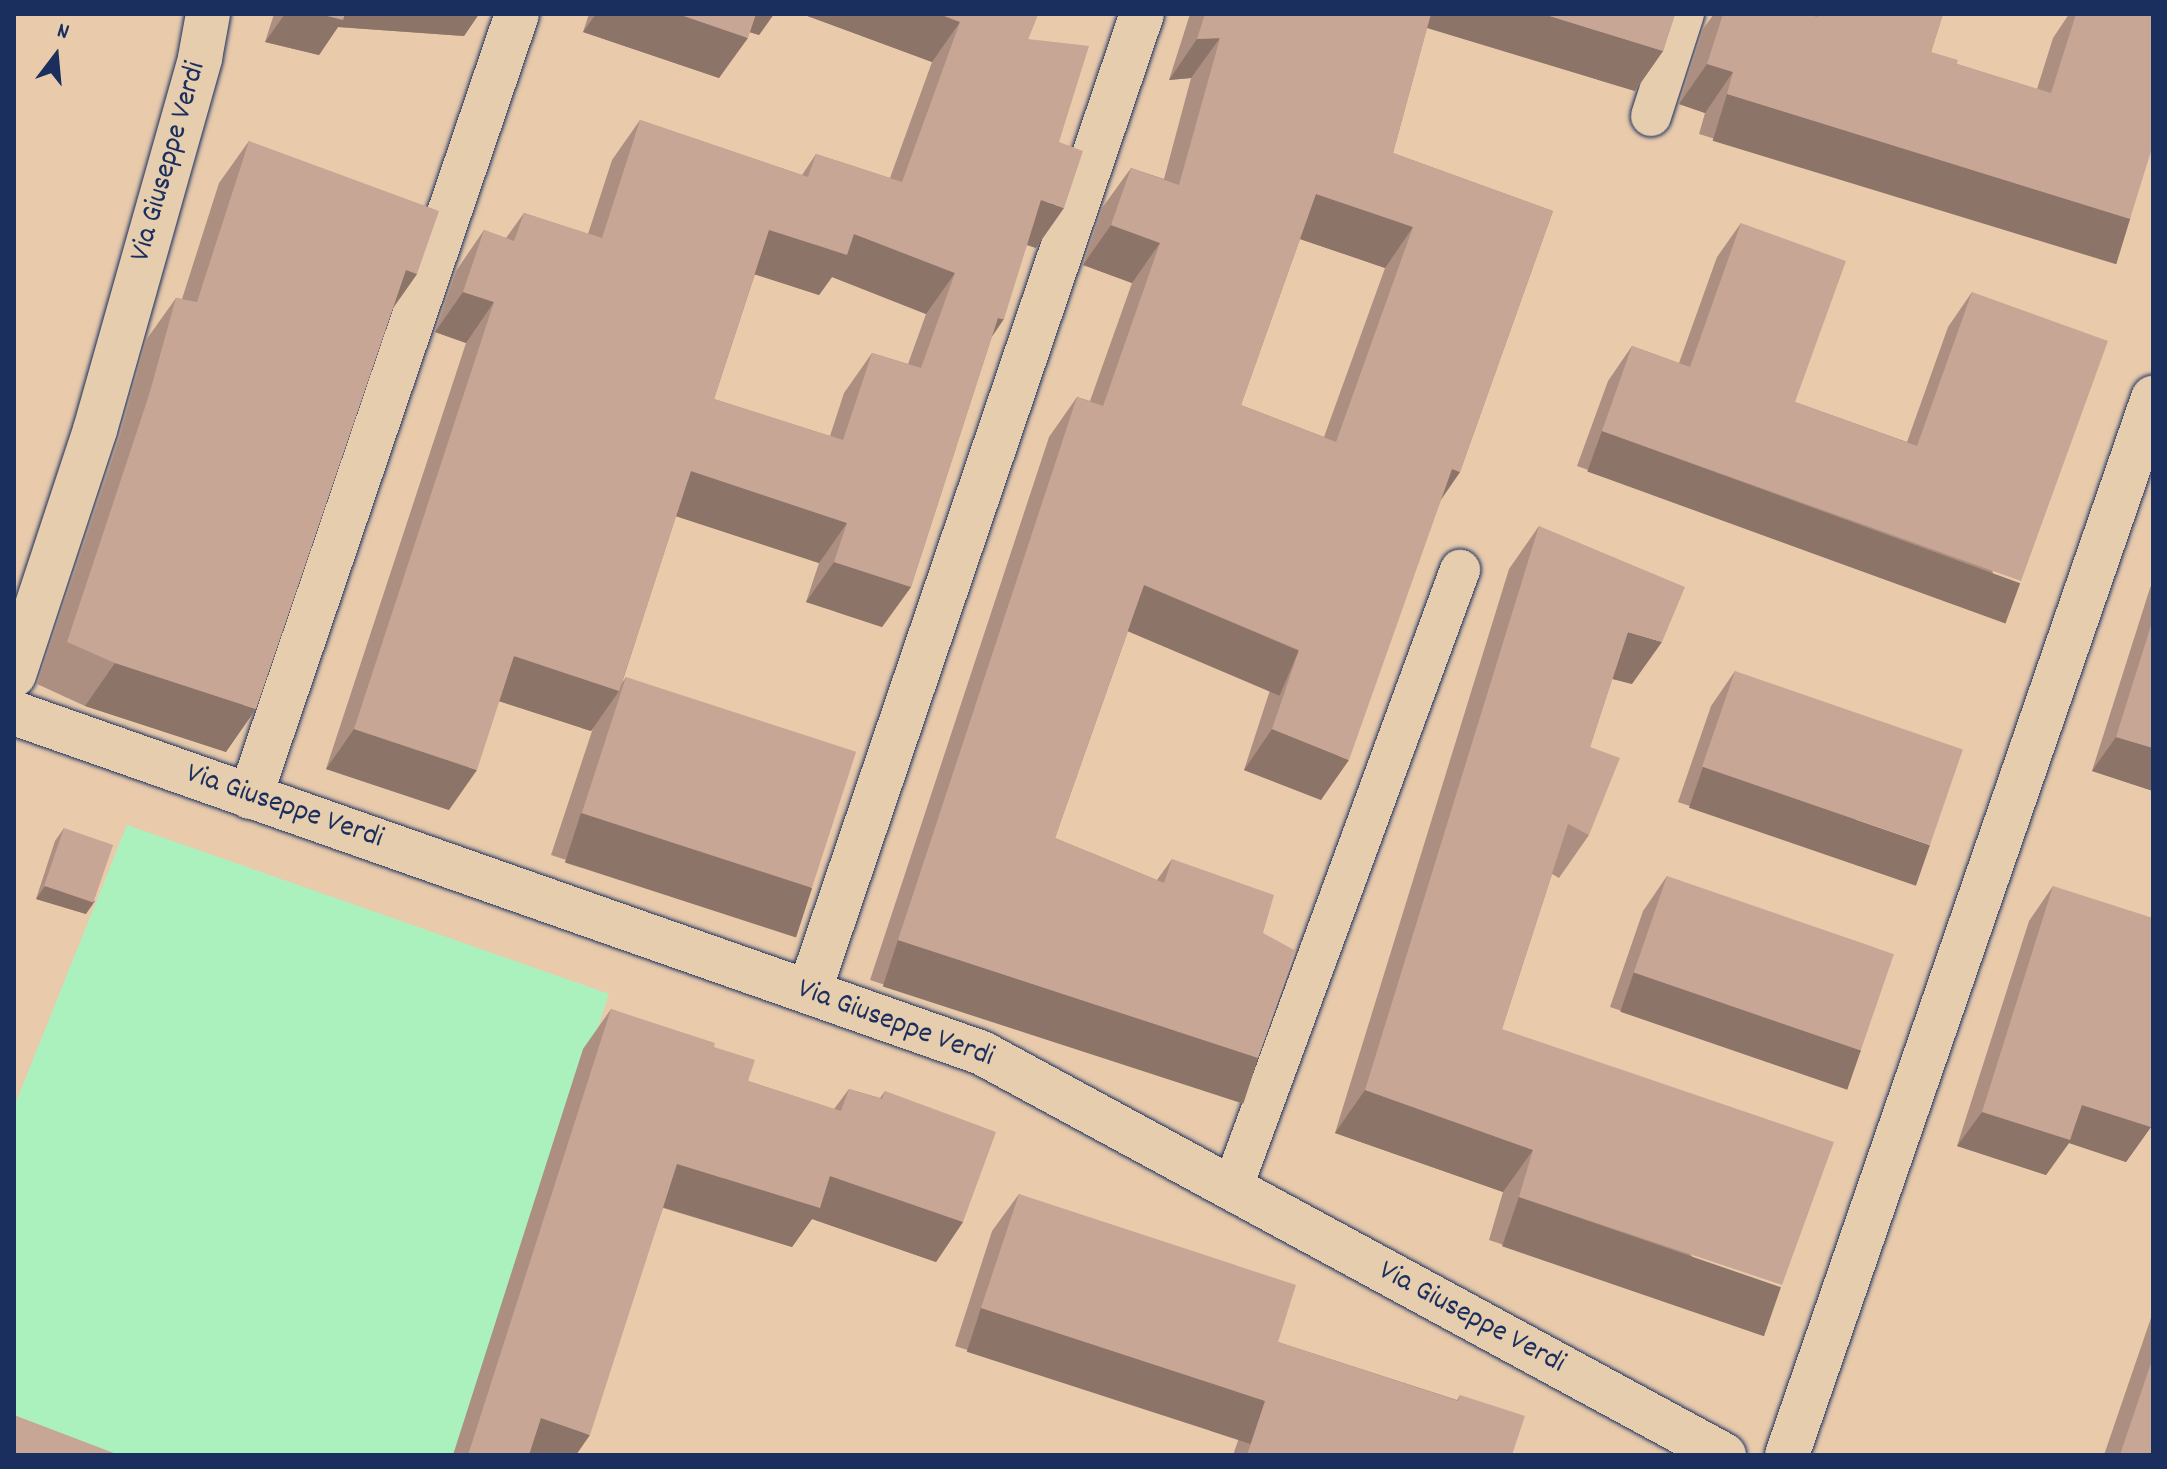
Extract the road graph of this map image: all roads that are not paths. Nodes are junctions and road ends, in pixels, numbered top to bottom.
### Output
1 (208, 14) edge
2 (517, 14) edge
3 (1142, 14) edge
4 (1684, 14) edge
5 (1651, 116) dead end
6 (2153, 398) edge
7 (1460, 570) dead end
8 (14, 675) edge
9 (14, 713) edge
10 (250, 797) junction
11 (809, 992) junction
12 (1232, 1189) junction
13 (1724, 1455) edge
14 (1787, 1455) edge

1 - 8 street, Via Giuseppe Verdi
2 - 10 street
3 - 11 street
4 - 5 lane
6 - 14 street
7 - 12 lane
9 - 10 street, Via Giuseppe Verdi
10 - 11 street, Via Giuseppe Verdi
11 - 12 street, Via Giuseppe Verdi
12 - 13 street, Via Giuseppe Verdi

